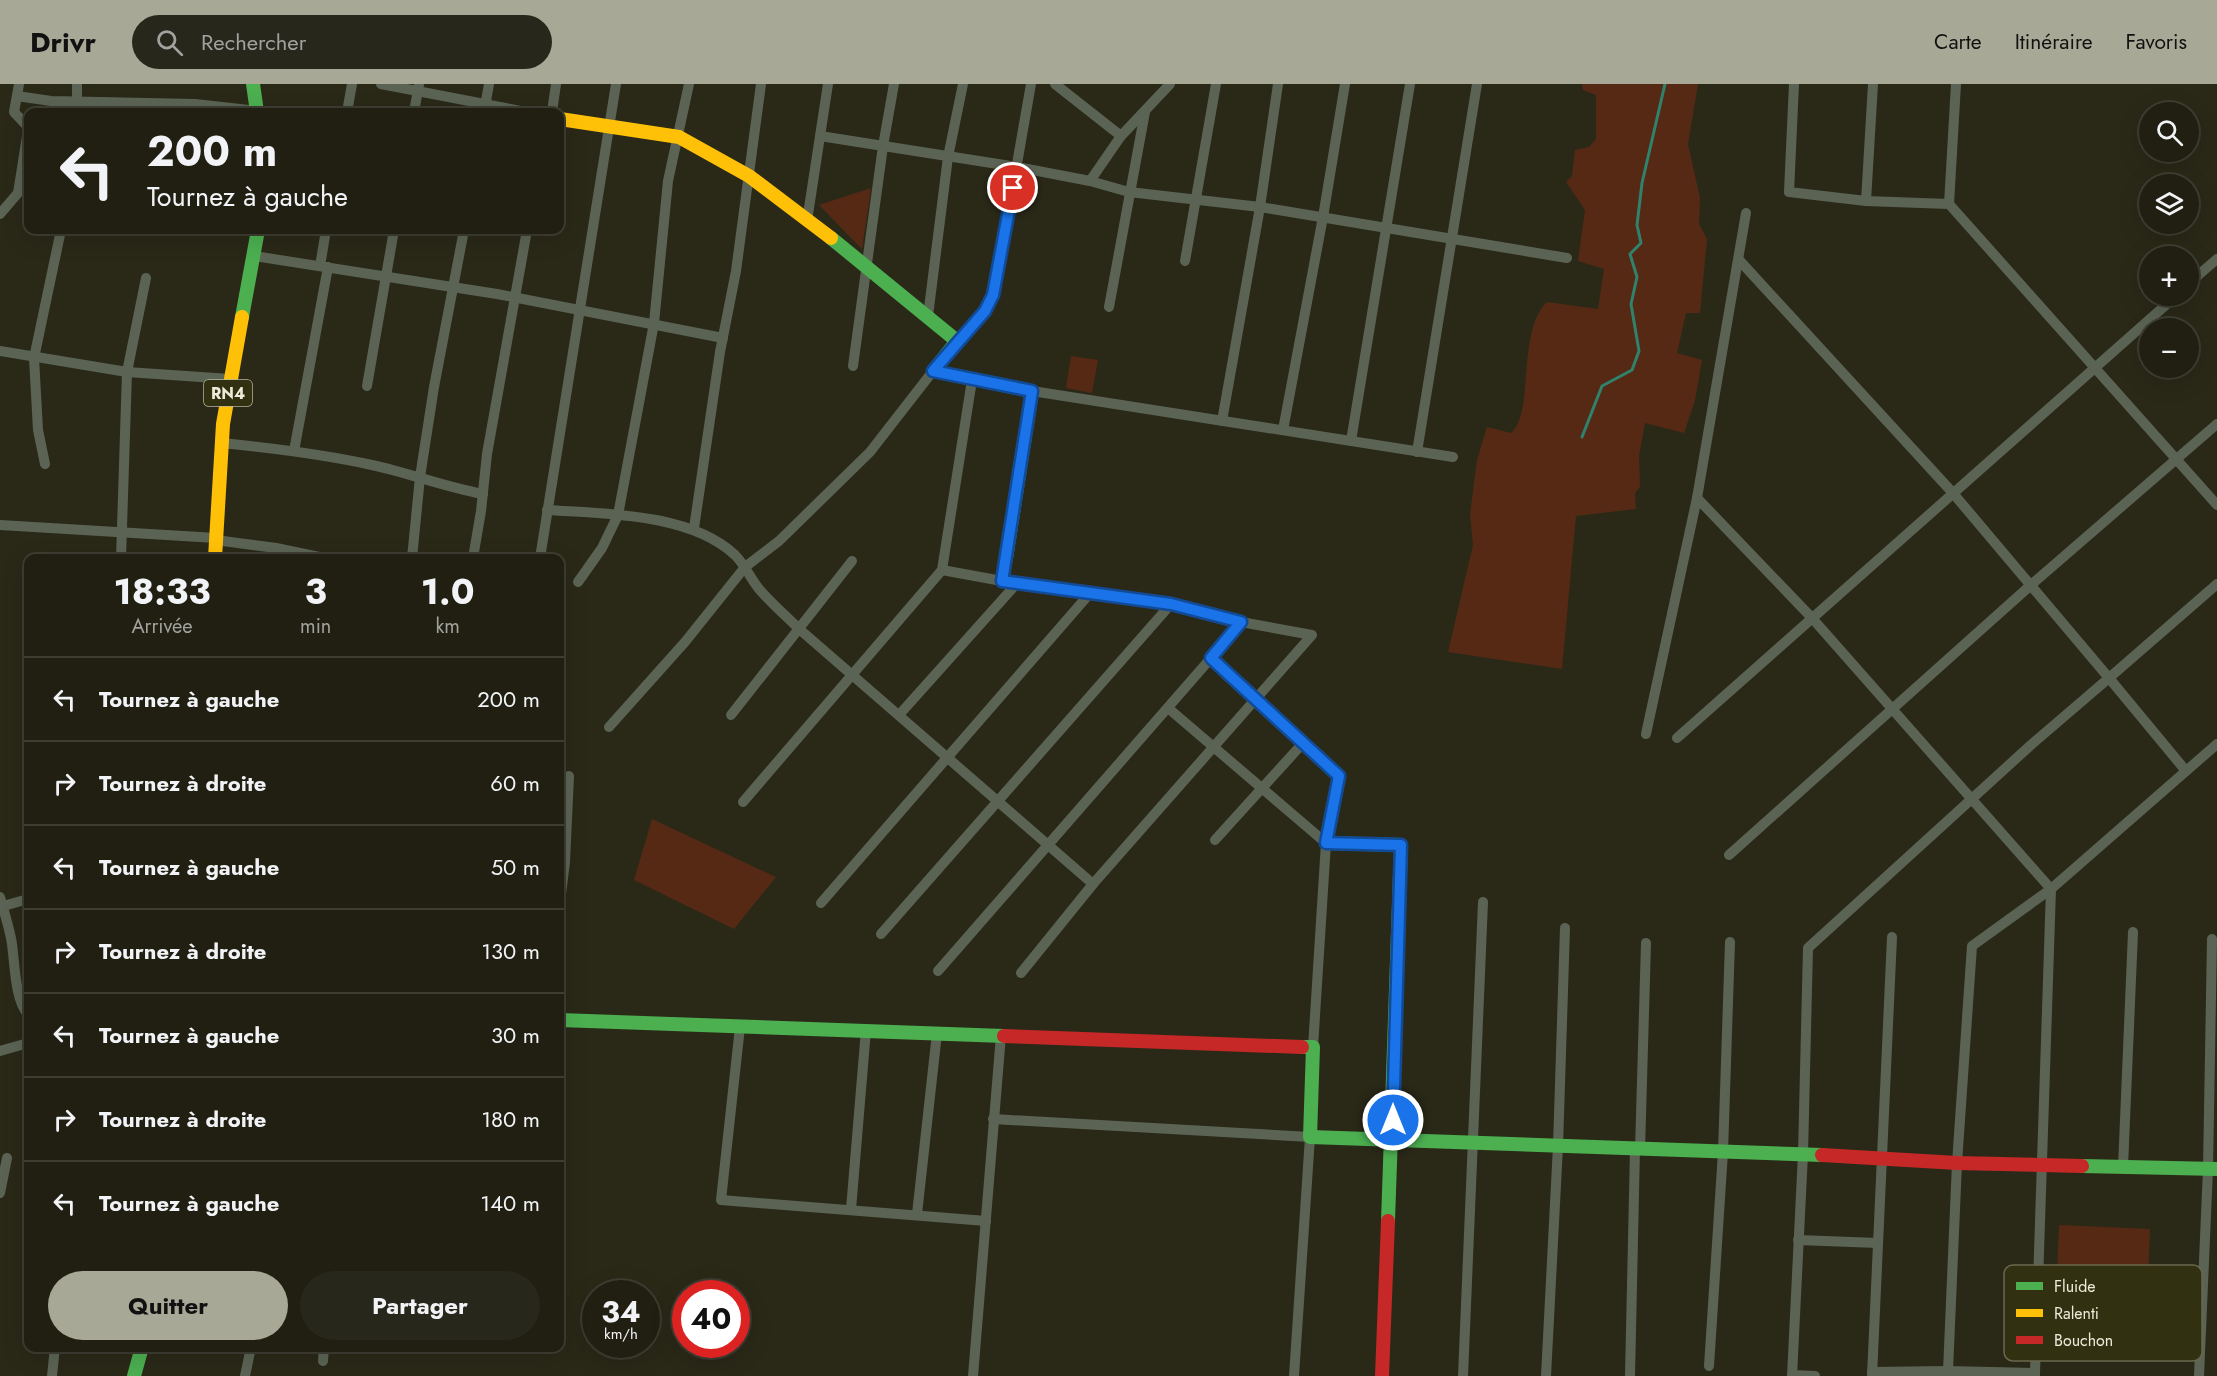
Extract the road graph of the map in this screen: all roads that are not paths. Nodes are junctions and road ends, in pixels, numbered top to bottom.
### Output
1 (19, 84) edge
2 (77, 84) edge
3 (253, 84) edge
4 (352, 84) edge
5 (381, 84) edge
6 (489, 84) edge
7 (556, 84) edge
8 (616, 84) edge
9 (689, 84) edge
10 (762, 84) edge
11 (828, 84) edge
12 (894, 84) edge
13 (963, 84) edge
14 (1031, 84) edge
15 (1055, 84) edge
16 (1216, 84) edge
17 (1278, 84) edge
18 (1345, 84) edge
19 (1410, 84) edge
20 (1477, 84) edge
21 (1794, 84) edge
22 (1873, 84) edge
23 (1956, 84) edge
24 (1167, 85) edge
25 (418, 88) edge
26 (17, 96) junction
27 (77, 102) junction
28 (80, 108) edge
29 (226, 108) edge
30 (256, 108) edge
31 (348, 108) edge
32 (415, 108) edge
33 (482, 108) edge
34 (485, 108) edge
35 (553, 108) edge
36 (1145, 112) junction
37 (564, 120) edge
38 (24, 123) edge
39 (609, 126) junction
40 (820, 136) junction
41 (1121, 136) junction
42 (679, 137) junction
43 (883, 146) junction
44 (24, 154) edge
45 (948, 157) junction
46 (1017, 166) junction
47 (749, 176) junction
48 (1090, 181) junction
49 (1129, 192) junction
50 (1197, 201) junction
51 (1866, 201) junction
52 (1949, 204) junction
53 (1260, 207) junction
54 (1746, 213) dead end
55 (0, 214) edge
56 (1323, 217) junction
57 (807, 221) junction
58 (1388, 228) junction
59 (60, 234) edge
60 (257, 234) edge
61 (326, 234) edge
62 (393, 234) edge
63 (463, 234) edge
64 (526, 234) edge
65 (1452, 239) junction
66 (254, 256) junction
67 (1567, 258) dead end
68 (2217, 259) edge
69 (1185, 261) dead end
70 (1740, 261) junction
71 (324, 267) junction
72 (868, 267) junction
73 (2199, 275) edge
74 (387, 276) junction
75 (146, 278) dead end
76 (454, 287) junction
77 (516, 297) junction
78 (2165, 306) edge
79 (1108, 307) dead end
80 (579, 309) junction
81 (928, 316) junction
82 (654, 323) junction
83 (723, 338) junction
84 (957, 341) junction
85 (0, 351) edge
86 (34, 358) junction
87 (853, 366) dead end
88 (2094, 369) junction
89 (933, 371) junction
90 (127, 372) junction
91 (230, 379) junction
92 (972, 380) junction
93 (367, 386) dead end
94 (1032, 391) junction
95 (1222, 421) junction
96 (2217, 424) edge
97 (1283, 430) junction
98 (1351, 441) junction
99 (221, 443) junction
100 (294, 451) junction
101 (1417, 452) junction
102 (1453, 458) dead end
103 (2177, 461) junction
104 (45, 464) dead end
105 (420, 477) junction
106 (1952, 492) junction
107 (483, 494) junction
108 (1697, 498) junction
109 (2217, 505) edge
110 (547, 510) junction
111 (618, 515) junction
112 (0, 525) edge
113 (694, 528) junction
114 (122, 533) junction
115 (216, 539) junction
116 (121, 554) edge
117 (215, 554) edge
118 (305, 554) edge
119 (412, 554) edge
120 (474, 554) edge
121 (541, 554) edge
122 (852, 561) dead end
123 (745, 567) junction
124 (942, 570) junction
125 (1002, 581) junction
126 (1019, 581) junction
127 (578, 582) dead end
128 (2032, 584) junction
129 (2217, 584) edge
130 (1091, 592) junction
131 (1171, 604) junction
132 (1812, 618) junction
133 (1241, 622) junction
134 (798, 628) junction
135 (1211, 658) junction
136 (852, 675) junction
137 (2109, 678) junction
138 (1257, 700) junction
139 (1168, 708) junction
140 (1894, 709) junction
141 (899, 715) junction
142 (731, 716) dead end
143 (609, 727) dead end
144 (1646, 734) dead end
145 (1677, 738) dead end
146 (1303, 743) junction
147 (2217, 744) edge
148 (1214, 749) junction
149 (948, 757) junction
150 (2186, 771) junction
151 (569, 776) dead end
152 (1261, 790) junction
153 (1971, 800) junction
154 (743, 802) dead end
155 (997, 802) junction
156 (1215, 840) dead end
157 (1047, 843) junction
158 (1326, 843) junction
159 (1729, 855) dead end
160 (564, 870) edge
161 (1093, 884) junction
162 (2051, 889) junction
163 (24, 900) edge
164 (1483, 902) dead end
165 (822, 903) dead end
166 (1, 904) edge
167 (1564, 928) dead end
168 (2133, 933) dead end
169 (881, 934) dead end
170 (1892, 937) dead end
171 (2212, 939) dead end
172 (1730, 942) dead end
173 (1646, 943) dead end
174 (938, 971) dead end
175 (1021, 973) dead end
176 (24, 1010) edge
177 (564, 1020) edge
178 (740, 1027) junction
179 (866, 1030) junction
180 (937, 1033) junction
181 (1001, 1035) junction
182 (24, 1044) edge
183 (1313, 1047) junction
184 (0, 1051) edge
185 (993, 1119) junction
186 (1310, 1137) junction
187 (1393, 1142) junction
188 (1472, 1143) junction
189 (1558, 1146) junction
190 (1638, 1150) junction
191 (1723, 1152) junction
192 (1803, 1155) junction
193 (7, 1158) dead end
194 (1882, 1159) junction
195 (1957, 1163) junction
196 (2043, 1165) junction
197 (2123, 1167) junction
198 (2212, 1169) edge
199 (0, 1193) edge
200 (851, 1209) junction
201 (916, 1214) junction
202 (986, 1221) junction
203 (1798, 1240) junction
204 (1878, 1243) junction
205 (2039, 1265) edge
206 (2202, 1328) edge
207 (54, 1352) edge
208 (141, 1352) edge
209 (249, 1352) edge
210 (324, 1352) edge
211 (323, 1361) dead end
212 (2200, 1361) edge
213 (1709, 1365) dead end
214 (1948, 1371) junction
215 (1872, 1374) edge
216 (2035, 1375) edge
217 (52, 1376) edge
218 (134, 1376) edge
219 (245, 1376) edge
220 (973, 1376) edge
221 (1294, 1376) edge
222 (1382, 1376) edge
223 (1463, 1376) edge
224 (1546, 1376) edge
225 (1630, 1376) edge
226 (1792, 1376) edge
227 (1815, 1376) edge
228 (2199, 1376) edge

1 - 26 street
2 - 27 street
3 - 30 main road
4 - 31 street
5 - 25 street
6 - 34 street
7 - 35 street
8 - 39 street
9 - 42 street
10 - 47 street
11 - 40 street
12 - 43 street
13 - 45 street
14 - 46 street
15 - 41 street
16 - 50 street
17 - 53 street
18 - 56 street
19 - 58 street
20 - 65 street
21 - 51 street
22 - 51 street
23 - 52 street
24 - 36 street
25 - 32 street
25 - 33 street
26 - 27 street
26 - 38 street
27 - 28 street
27 - 29 street
36 - 41 street
36 - 49 street
37 - 39 main road
39 - 42 main road
39 - 80 street
40 - 43 street
40 - 57 street
41 - 48 street
42 - 47 main road
42 - 82 street
43 - 45 street
43 - 72 street
44 - 55 street
45 - 46 street
45 - 81 street
46 - 48 street
46 - 84 street
47 - 57 main road
47 - 83 street
48 - 49 street
49 - 50 street
49 - 79 street
50 - 53 street
50 - 69 street
51 - 52 street
52 - 88 street
53 - 56 street
53 - 95 street
54 - 70 street
56 - 58 street
56 - 97 street
57 - 72 main road
58 - 65 street
58 - 98 street
59 - 86 street
60 - 66 main road, RN4
61 - 71 street
62 - 74 street
63 - 76 street
64 - 77 street
65 - 67 street
65 - 101 street
66 - 71 street
66 - 91 main road, RN4
68 - 73 street
70 - 106 street
70 - 108 street
71 - 74 street
71 - 100 street
72 - 81 main road
72 - 87 street
74 - 76 street
74 - 93 street
75 - 90 street
76 - 77 street
76 - 105 street
77 - 80 street
77 - 107 street
78 - 88 street
80 - 82 street
80 - 110 street
81 - 84 main road
82 - 83 street
82 - 111 street
83 - 113 street
84 - 89 main road
85 - 86 street
86 - 90 street
86 - 104 street
88 - 103 street
88 - 106 street
89 - 92 main road
89 - 123 street
90 - 91 street
90 - 114 street
91 - 99 main road, RN4
92 - 94 main road
92 - 124 street
94 - 95 street
94 - 125 main road
95 - 97 street
96 - 103 street
97 - 98 street
98 - 101 street
99 - 100 street
99 - 115 main road, RN4
100 - 105 street
101 - 102 street
103 - 109 street
103 - 128 street
105 - 107 street
105 - 119 street
106 - 128 street
106 - 132 street
107 - 120 street
108 - 132 street
108 - 144 street
110 - 111 street
110 - 121 street
111 - 113 street
111 - 127 street
112 - 114 street
113 - 123 street
114 - 115 street
114 - 116 street
115 - 117 main road, RN4
115 - 118 street
122 - 134 street
123 - 134 street
123 - 143 street
124 - 125 street
124 - 136 street
125 - 126 main road
126 - 130 main road
126 - 141 street
128 - 137 street
128 - 140 street
129 - 137 street
130 - 131 main road
130 - 149 street
131 - 133 main road
131 - 155 street
132 - 140 street
132 - 145 street
133 - 135 main road
133 - 138 street
134 - 136 street
134 - 142 street
135 - 138 main road
135 - 139 street
136 - 141 street
136 - 154 street
137 - 150 street
137 - 153 street
138 - 146 main road
138 - 148 street
139 - 148 street
139 - 157 street
140 - 153 street
140 - 159 street
141 - 149 street
146 - 152 street
146 - 158 main road
147 - 150 street
148 - 152 street
148 - 161 street
149 - 155 street
149 - 165 street
150 - 162 street
151 - 160 street
152 - 156 street
152 - 158 street
153 - 162 street
153 - 192 street
155 - 157 street
155 - 169 street
157 - 161 street
157 - 174 street
158 - 183 street
158 - 187 main road
161 - 175 street
162 - 195 street
162 - 196 street
163 - 166 street
164 - 188 street
166 - 176 street
167 - 189 street
168 - 197 street
170 - 194 street
171 - 198 street
172 - 191 street
173 - 190 street
177 - 178 main road
178 - 179 main road
178 - 200 street
179 - 180 main road
179 - 200 street
180 - 181 main road
180 - 201 street
181 - 183 main road
181 - 185 street
182 - 184 street
183 - 186 main road
185 - 186 street
185 - 202 street
186 - 187 main road
186 - 221 street
187 - 188 main road
187 - 222 main road
188 - 189 main road
188 - 223 street
189 - 190 main road
189 - 224 street
190 - 191 main road
190 - 225 street
191 - 192 main road
191 - 213 street
192 - 194 main road
192 - 203 street
193 - 199 street
194 - 195 main road
194 - 204 street
195 - 196 main road
195 - 214 street
196 - 197 main road
196 - 205 street
197 - 198 main road
198 - 206 street
200 - 201 street
201 - 202 street
202 - 220 street
203 - 204 street
203 - 226 street
204 - 215 street
207 - 217 street
208 - 218 main road
209 - 219 street
210 - 211 street
212 - 228 street
214 - 215 street
214 - 216 street
226 - 227 street

